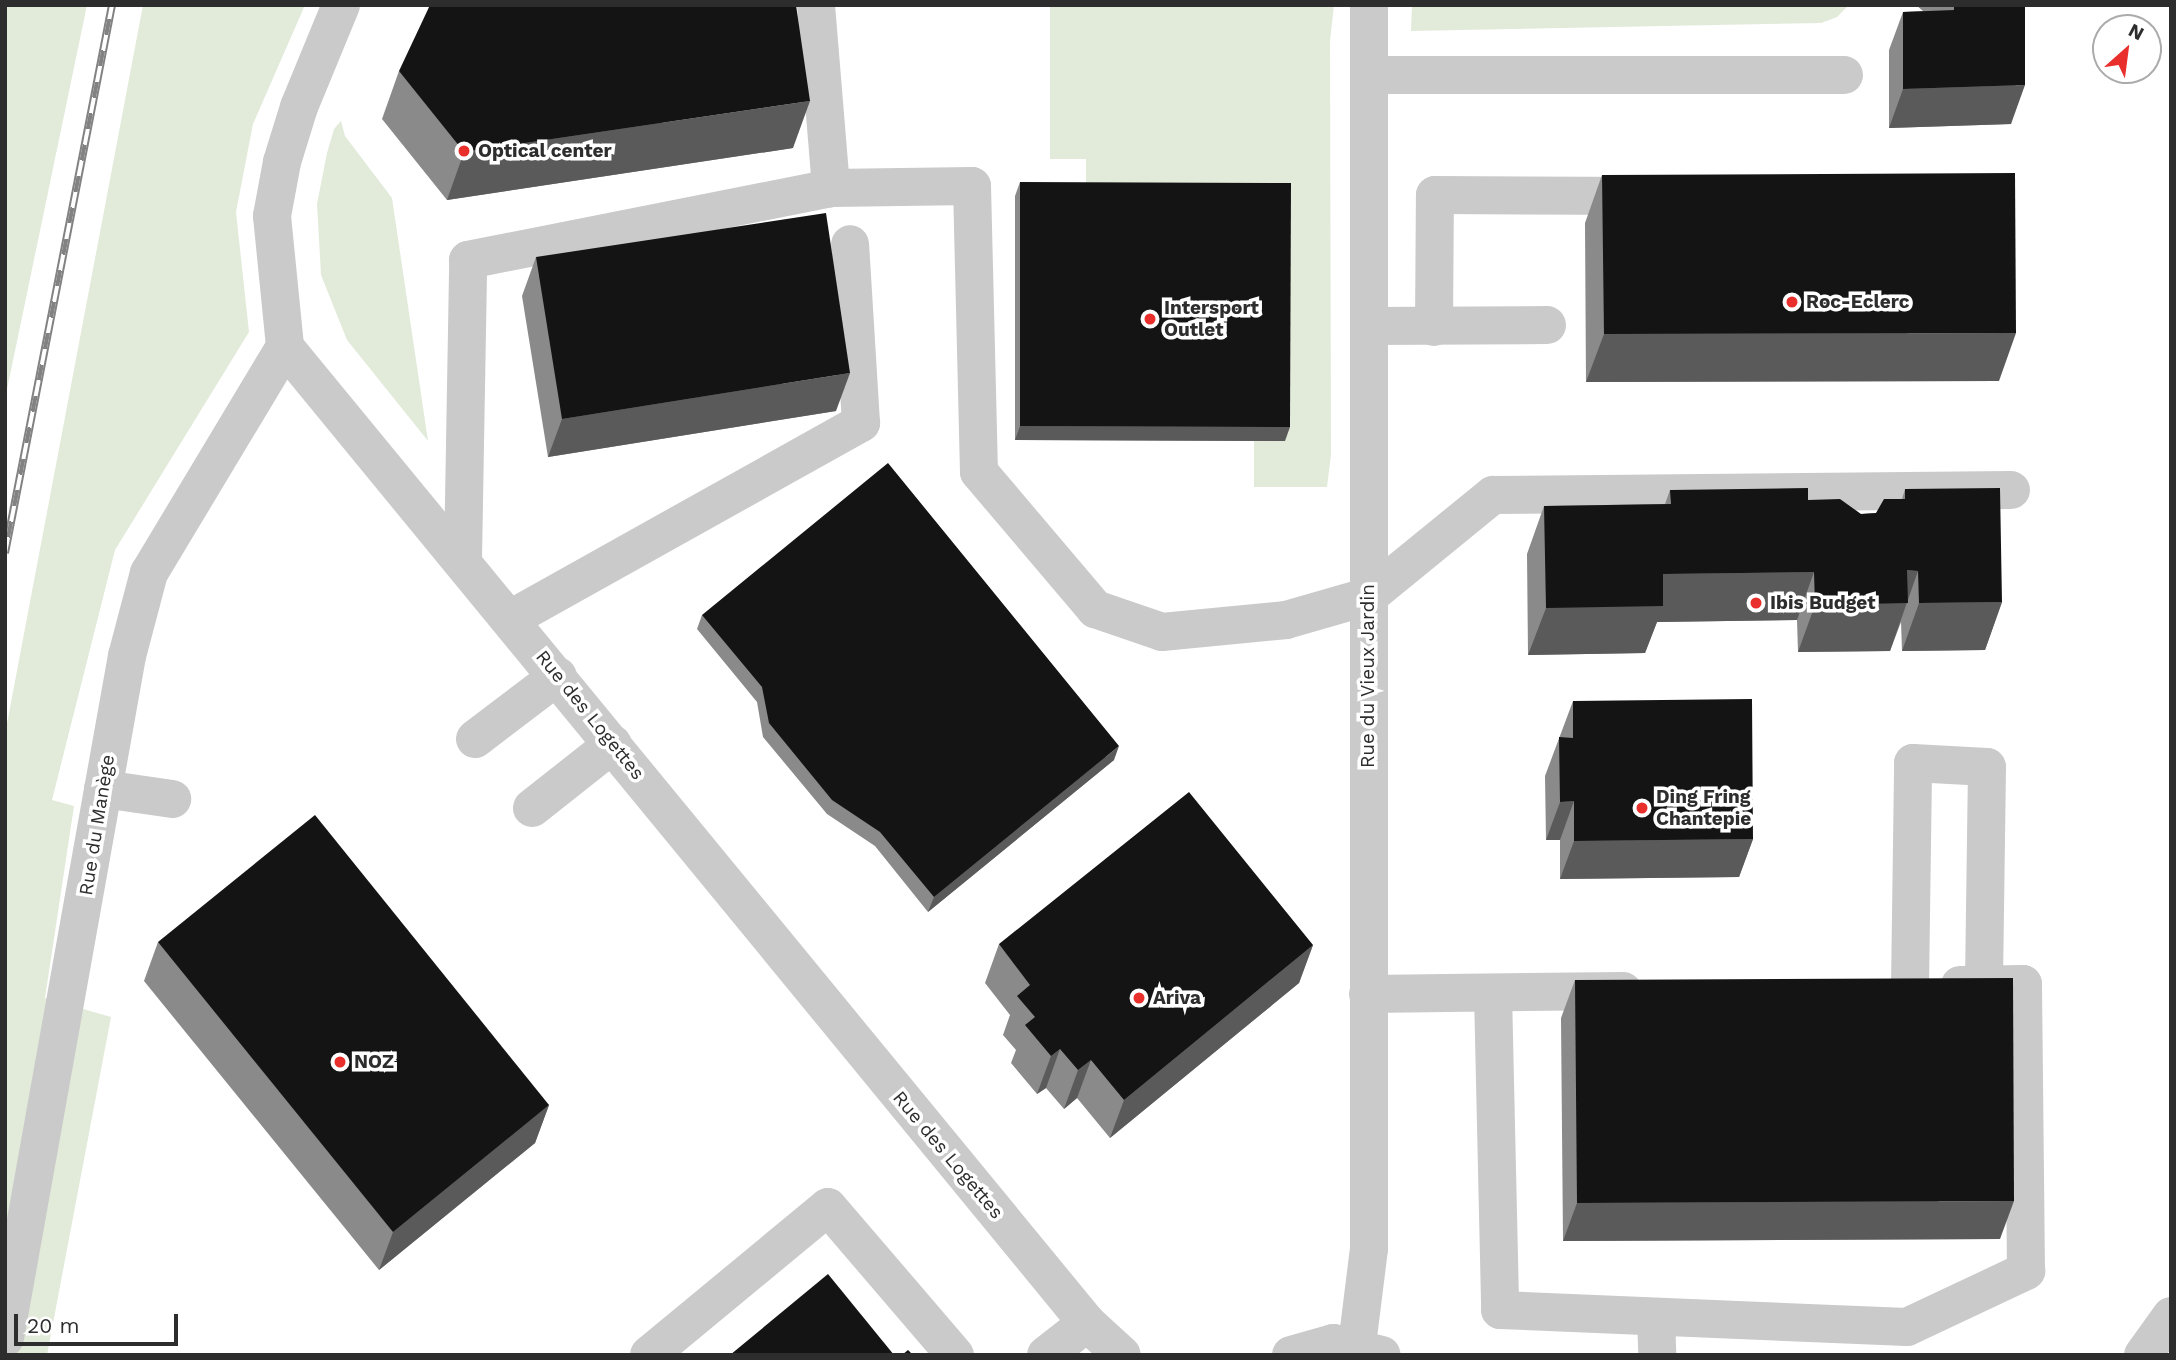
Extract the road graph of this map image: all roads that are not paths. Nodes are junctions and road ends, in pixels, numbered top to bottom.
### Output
1 (341, 5) edge
2 (816, 5) edge
3 (1369, 5) edge
4 (1369, 75) junction
5 (1844, 75) dead end
6 (831, 188) junction
7 (1683, 196) edge
8 (850, 244) dead end
9 (1548, 325) dead end
10 (1369, 326) junction
11 (1434, 327) junction
12 (285, 347) junction
13 (2011, 490) dead end
14 (463, 559) junction
15 (1369, 596) junction
16 (512, 618) junction
17 (558, 677) junction
18 (475, 739) dead end
19 (613, 744) junction
20 (103, 789) junction
21 (172, 799) dead end
22 (531, 808) dead end
23 (1984, 985) junction
24 (1869, 987) edge
25 (1910, 987) junction
26 (1660, 990) edge
27 (1493, 992) junction
28 (1368, 994) junction
29 (2171, 1316) edge
30 (1656, 1317) junction
31 (1087, 1323) junction
32 (5, 1338) edge
33 (1369, 1350) edge
34 (649, 1355) edge
35 (955, 1355) edge
36 (1046, 1355) edge
37 (1122, 1355) edge
38 (1291, 1355) edge
39 (1657, 1355) edge
40 (2143, 1355) edge

1 - 12 street
2 - 6 street
3 - 4 street, Rue du Vieux Jardin
4 - 5 street
4 - 10 street, Rue du Vieux Jardin
6 - 14 street
6 - 15 street
7 - 11 street
8 - 16 street
9 - 11 street
10 - 11 street
10 - 15 street, Rue du Vieux Jardin
12 - 14 street, Rue des Logettes
12 - 20 street, Rue du Manège
13 - 15 street
14 - 16 street, Rue des Logettes
15 - 28 street, Rue du Vieux Jardin
16 - 17 street, Rue des Logettes
17 - 18 street
17 - 19 street, Rue des Logettes
19 - 22 street
19 - 31 street, Rue des Logettes
20 - 21 street
20 - 32 street, Rue du Manège
23 - 25 street
23 - 25 street
23 - 30 street
24 - 25 street
26 - 27 street
27 - 28 street
27 - 30 street
28 - 33 street, Rue du Vieux Jardin
29 - 40 street
30 - 39 street
31 - 36 street
31 - 37 street, Rue des Logettes
33 - 38 street
34 - 35 street

